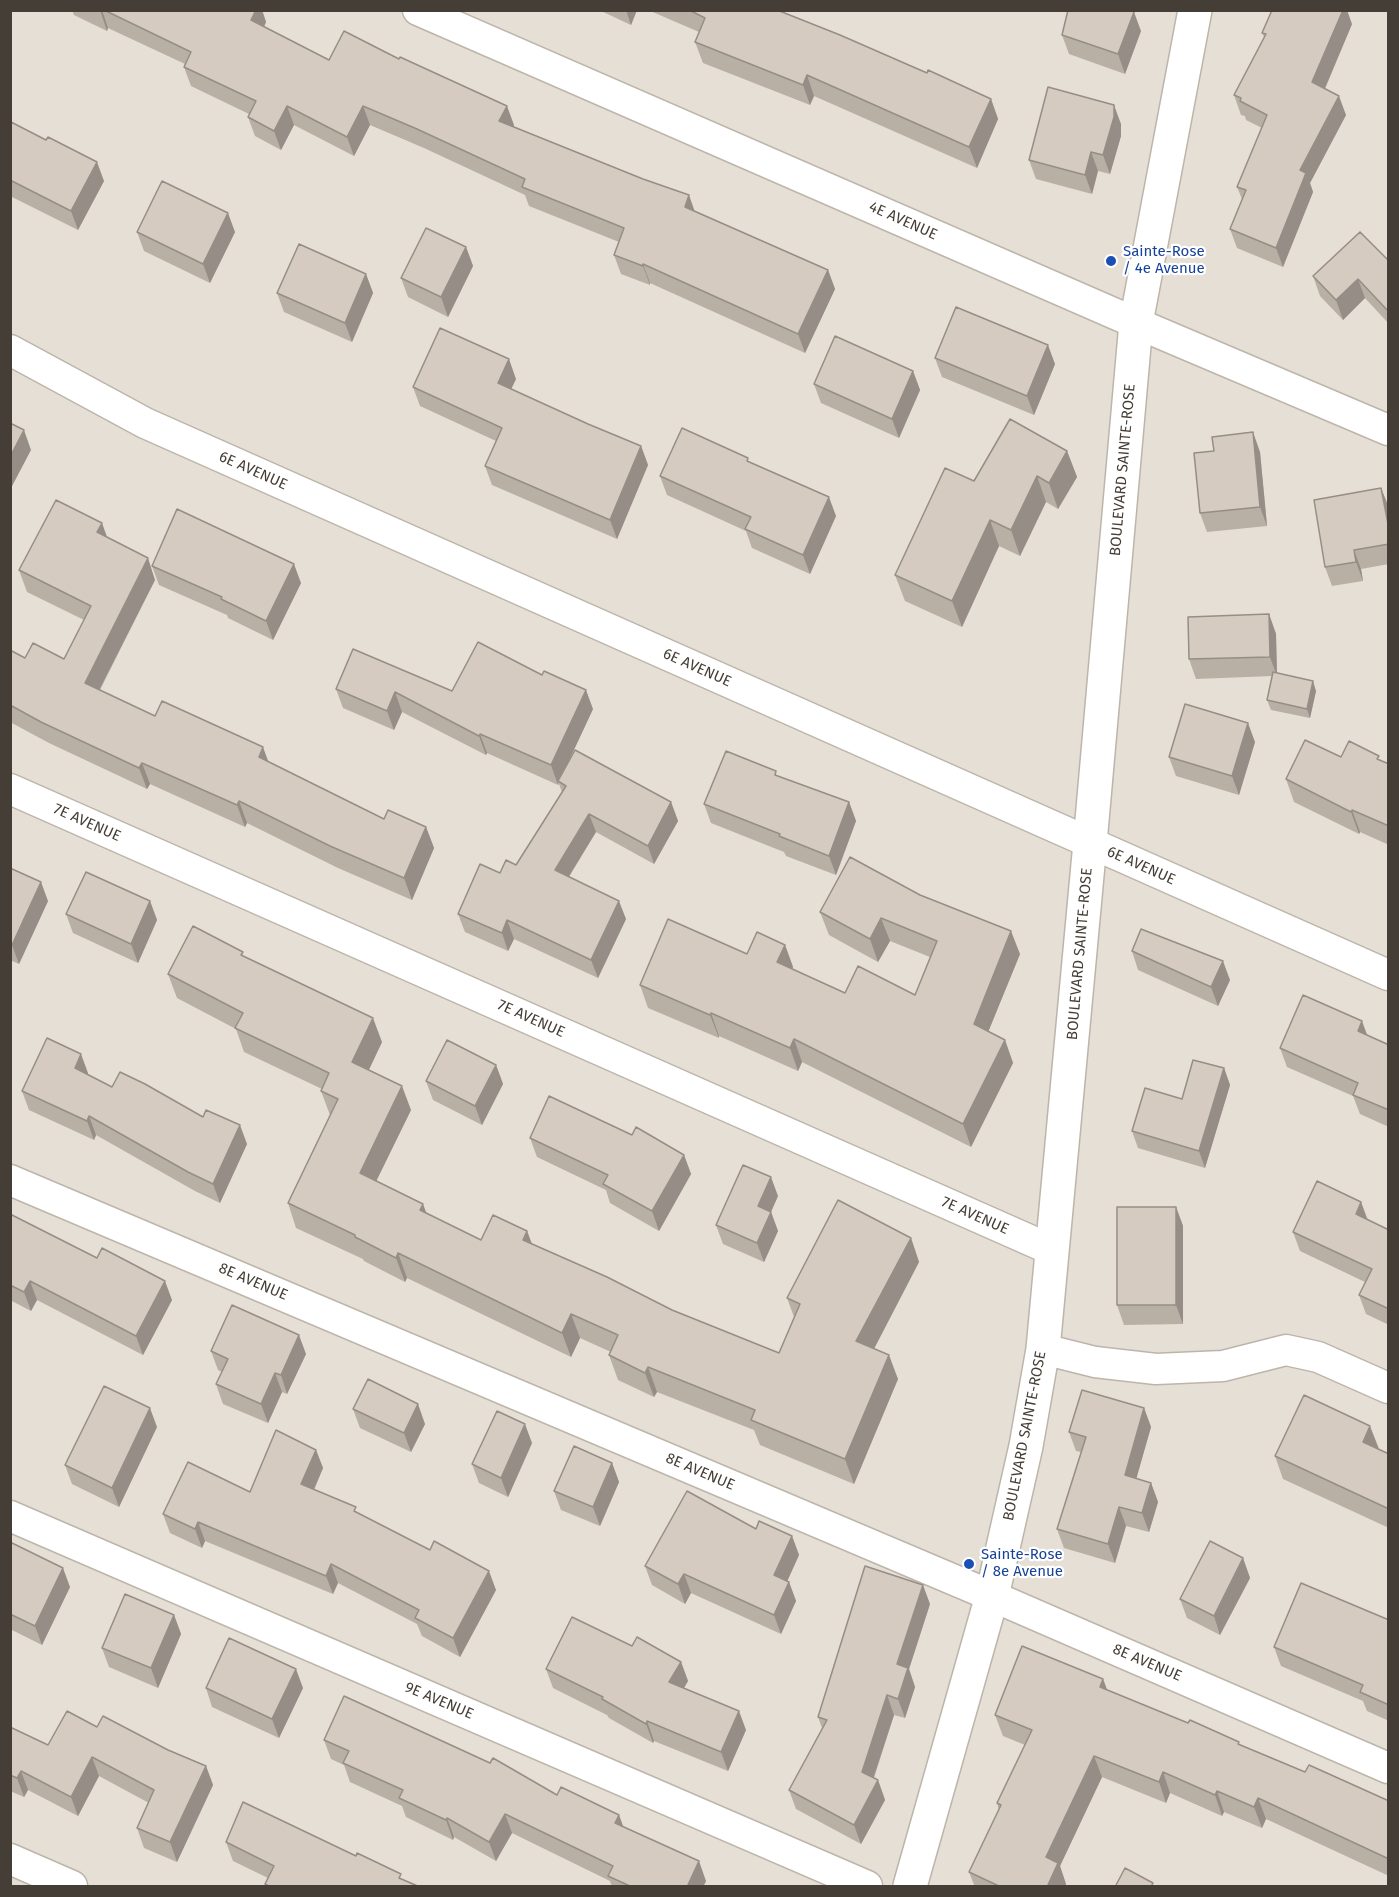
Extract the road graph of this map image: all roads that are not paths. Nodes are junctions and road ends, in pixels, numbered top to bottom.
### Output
1 (418, 10) edge
2 (1195, 10) edge
3 (1136, 323) junction
4 (10, 350) edge
5 (1389, 430) edge
6 (10, 789) edge
7 (1090, 843) junction
8 (1389, 975) edge
9 (10, 1180) edge
10 (1052, 1250) junction
11 (1043, 1349) junction
12 (1389, 1388) edge
13 (10, 1516) edge
14 (992, 1596) junction
15 (1389, 1768) edge
16 (10, 1859) edge
17 (72, 1887) edge
18 (867, 1887) edge
19 (910, 1887) edge

1 - 3 street, 4E AVENUE
2 - 3 street, BOULEVARD SAINTE-ROSE
3 - 5 street, 4E AVENUE
3 - 7 street, BOULEVARD SAINTE-ROSE
4 - 7 street, 6E AVENUE
6 - 10 street, 7E AVENUE
7 - 8 street, 6E AVENUE
7 - 10 street, BOULEVARD SAINTE-ROSE
9 - 14 street, 8E AVENUE
10 - 11 street, BOULEVARD SAINTE-ROSE
11 - 12 street
11 - 14 street, BOULEVARD SAINTE-ROSE
13 - 18 street, 9E AVENUE
14 - 15 street, 8E AVENUE
14 - 19 street, BOULEVARD SAINTE-ROSE
16 - 17 street

